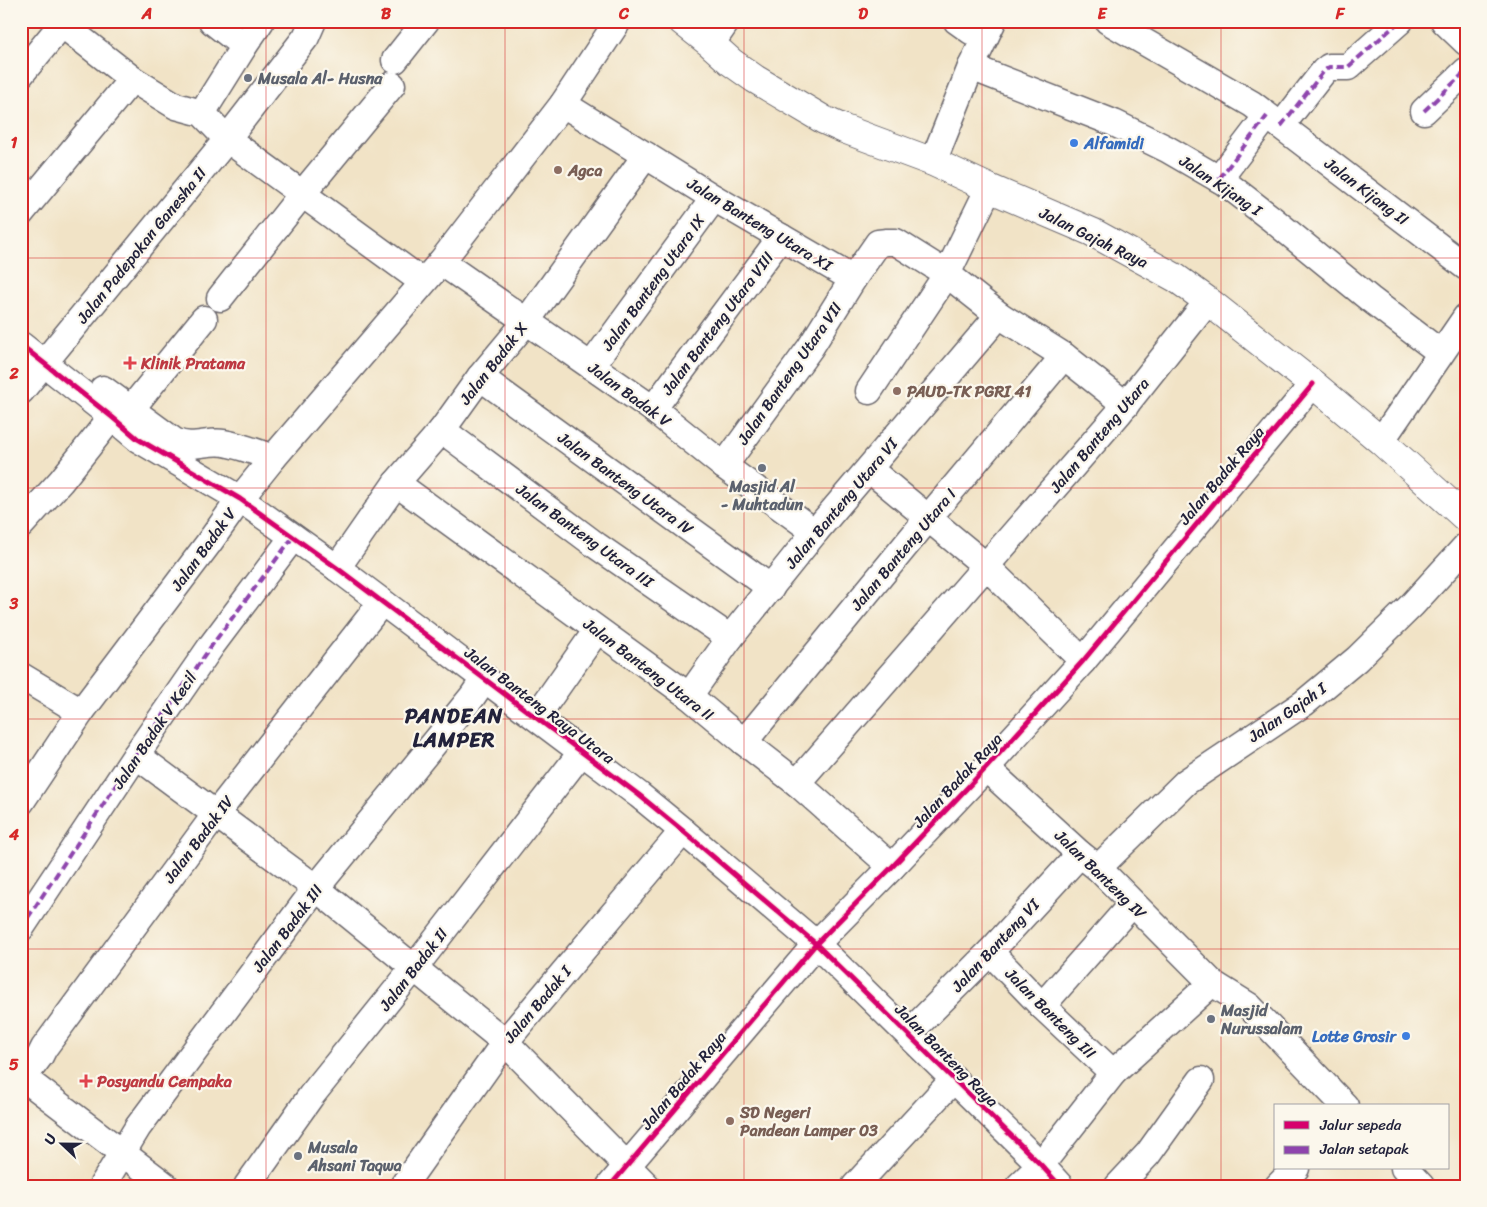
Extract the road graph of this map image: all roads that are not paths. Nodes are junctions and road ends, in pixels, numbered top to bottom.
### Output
1 (212, 21) edge
2 (261, 21) edge
3 (313, 21) edge
4 (426, 21) edge
5 (618, 21) edge
6 (682, 21) edge
7 (727, 21) edge
8 (957, 21) edge
9 (1108, 21) edge
10 (1400, 21) edge
11 (1444, 21) edge
12 (60, 23) edge
13 (989, 29) edge
14 (1466, 42) edge
15 (711, 44) junction
16 (244, 46) junction
17 (971, 67) junction
18 (1466, 71) edge
19 (21, 74) edge
20 (132, 78) junction
21 (563, 104) junction
22 (1424, 111) dead end
23 (202, 113) junction
24 (1274, 121) junction
25 (228, 139) junction
26 (646, 155) junction
27 (933, 162) junction
28 (1218, 179) junction
29 (989, 188) junction
30 (303, 193) junction
31 (714, 198) junction
32 (21, 213) edge
33 (781, 237) junction
34 (441, 262) junction
35 (1466, 267) edge
36 (947, 274) junction
37 (853, 279) junction
38 (423, 282) junction
39 (220, 298) dead end
40 (1208, 301) junction
41 (999, 315) junction
42 (1466, 317) edge
43 (204, 320) dead end
44 (526, 322) junction
45 (21, 326) edge
46 (21, 345) edge
47 (1441, 353) junction
48 (1064, 356) junction
49 (49, 358) junction
50 (591, 366) junction
51 (480, 377) junction
52 (1313, 384) junction
53 (21, 391) edge
54 (869, 391) dead end
55 (1126, 405) junction
56 (653, 409) junction
57 (122, 410) junction
58 (442, 430) junction
59 (1381, 441) junction
60 (273, 458) junction
61 (724, 466) junction
62 (870, 469) junction
63 (396, 483) junction
64 (240, 499) junction
65 (929, 517) junction
66 (1466, 518) edge
67 (21, 525) edge
68 (815, 532) junction
69 (293, 537) junction
70 (1466, 546) edge
71 (986, 566) junction
72 (337, 568) junction
73 (771, 588) junction
74 (382, 602) junction
75 (597, 630) junction
76 (730, 638) junction
77 (1083, 661) junction
78 (21, 676) edge
79 (484, 678) junction
80 (689, 696) junction
81 (81, 712) junction
82 (536, 717) junction
83 (744, 742) junction
84 (581, 753) junction
85 (136, 755) junction
86 (986, 768) junction
87 (797, 784) junction
88 (21, 802) edge
89 (216, 814) junction
90 (683, 831) junction
91 (1089, 861) junction
92 (892, 867) junction
93 (316, 888) junction
94 (1132, 904) junction
95 (21, 928) edge
96 (816, 944) junction
97 (990, 952) junction
98 (414, 968) junction
99 (1212, 983) junction
100 (1042, 1006) junction
101 (908, 1034) junction
102 (505, 1042) junction
103 (1113, 1073) junction
104 (22, 1078) edge
105 (953, 1080) junction
106 (1201, 1080) dead end
107 (1343, 1104) edge
108 (122, 1152) junction
109 (1041, 1165) junction
110 (626, 1166) junction
111 (1294, 1170) edge
112 (1406, 1170) edge
113 (102, 1186) edge
114 (166, 1186) edge
115 (247, 1186) edge
116 (403, 1186) edge
117 (610, 1186) edge
118 (647, 1186) edge
119 (856, 1186) edge
120 (1019, 1186) edge
121 (1060, 1186) edge
122 (1118, 1186) edge
123 (1278, 1186) edge
124 (1421, 1186) edge

1 - 16 street
2 - 16 street
3 - 25 street, Jalan Padepokan Ganesha II
4 - 30 street
5 - 21 street, Jalan Badak V
6 - 15 main road, Jalan Gajah Raya
7 - 15 street
8 - 13 street
9 - 24 street, Jalan Kijang II
10 - 24 street
11 - 14 street
12 - 19 street
12 - 20 street
13 - 17 street
15 - 27 main road, Jalan Gajah Raya
16 - 23 street
17 - 27 street
17 - 28 street, Jalan Kijang I
18 - 22 street
20 - 23 street
20 - 32 street
21 - 26 street, Jalan Banteng Utara XI
21 - 34 street, Jalan Badak V
23 - 25 street
24 - 28 street
24 - 35 street, Jalan Kijang II
25 - 30 street
25 - 49 street, Jalan Padepokan Ganesha II
26 - 31 street, Jalan Banteng Utara XI
26 - 44 street, Jalan Badak X
27 - 29 main road, Jalan Gajah Raya
28 - 47 street, Jalan Kijang I
29 - 36 street
29 - 40 main road, Jalan Gajah Raya
30 - 38 street
30 - 39 street
31 - 33 street, Jalan Banteng Utara XI
31 - 50 street, Jalan Banteng Utara IX
33 - 37 street, Jalan Banteng Utara XI
33 - 56 street, Jalan Banteng Utara VIII
34 - 38 street, Jalan Badak V
34 - 44 street, Jalan Badak V
36 - 37 street
36 - 41 street
36 - 54 street
37 - 61 street, Jalan Banteng Utara VII
38 - 60 street, Jalan Badak V
40 - 52 main road, Jalan Gajah Raya
40 - 55 street, Jalan Banteng Utara
41 - 48 street
41 - 62 street, Jalan Banteng Utara VI
42 - 47 street
43 - 57 street
44 - 50 street, Jalan Badak V
44 - 51 street, Jalan Badak X
45 - 49 street
46 - 49 street
47 - 59 street
48 - 55 street
48 - 65 street, Jalan Banteng Utara I
49 - 53 street, Jalan Padepokan Ganesha II
49 - 57 street
50 - 56 street, Jalan Badak V
51 - 58 street, Jalan Badak X
51 - 73 street, Jalan Banteng Utara IV
52 - 59 main road, Jalan Gajah Raya
52 - 77 street, Jalan Badak Raya
55 - 71 street, Jalan Banteng Utara
56 - 61 street, Jalan Badak V
57 - 60 street
57 - 64 street
57 - 67 street
58 - 63 street, Jalan Badak X
58 - 76 street, Jalan Banteng Utara III
59 - 66 main road, Jalan Gajah Raya
60 - 64 street, Jalan Badak V
61 - 68 street, Jalan Badak V
62 - 65 street
62 - 68 street, Jalan Banteng Utara VI
63 - 72 street, Jalan Badak X
63 - 75 street, Jalan Banteng Utara II
64 - 69 street, Jalan Banteng Raya Utara
64 - 81 street, Jalan Badak V
65 - 71 street
65 - 83 street, Jalan Banteng Utara I
68 - 73 street, Jalan Banteng Utara VI
69 - 72 street, Jalan Banteng Raya Utara
69 - 85 street, Jalan Badak V Kecil
70 - 91 street, Jalan Gajah I
71 - 77 street
71 - 87 street, Jalan Banteng Utara
72 - 74 street, Jalan Banteng Raya Utara
73 - 76 street, Jalan Banteng Utara VI
74 - 79 street, Jalan Banteng Raya Utara
74 - 89 street, Jalan Badak IV
75 - 80 street, Jalan Banteng Utara II
75 - 82 street
76 - 80 street, Jalan Banteng Utara VI
77 - 86 street, Jalan Badak Raya
78 - 81 street
79 - 82 street, Jalan Banteng Raya Utara
79 - 93 street, Jalan Badak III
80 - 83 street, Jalan Banteng Utara II
81 - 88 street, Jalan Badak V
82 - 84 street, Jalan Banteng Raya Utara
83 - 87 street, Jalan Banteng Utara II
84 - 90 street, Jalan Banteng Raya Utara
84 - 98 street, Jalan Badak II
85 - 89 street
85 - 95 street, Jalan Badak V Kecil
86 - 91 street, Jalan Banteng IV
86 - 92 street, Jalan Badak Raya
87 - 92 street, Jalan Banteng Utara II
89 - 93 street
89 - 104 street, Jalan Badak IV
90 - 96 street, Jalan Banteng Raya Utara
90 - 102 street, Jalan Badak I
91 - 94 street, Jalan Banteng IV
91 - 97 street, Jalan Banteng VI
92 - 96 street, Jalan Badak Raya
93 - 98 street
93 - 108 street, Jalan Badak III
94 - 99 street, Jalan Banteng IV
94 - 100 street
96 - 101 street, Jalan Banteng Raya
96 - 110 street, Jalan Badak Raya
97 - 100 street, Jalan Banteng III
97 - 101 street, Jalan Banteng VI
98 - 102 street
98 - 115 street, Jalan Badak II
99 - 103 street
99 - 107 street, Jalan Banteng IV
100 - 103 street, Jalan Banteng III
101 - 105 street, Jalan Banteng Raya
102 - 110 street
102 - 116 street, Jalan Badak I
103 - 109 street
104 - 108 street
105 - 109 street, Jalan Banteng Raya
105 - 119 street
106 - 122 street
108 - 113 street, Jalan Badak III
108 - 114 street
109 - 120 street
109 - 121 street, Jalan Banteng Raya
110 - 117 street, Jalan Badak Raya
110 - 118 street
111 - 123 street
112 - 124 street

